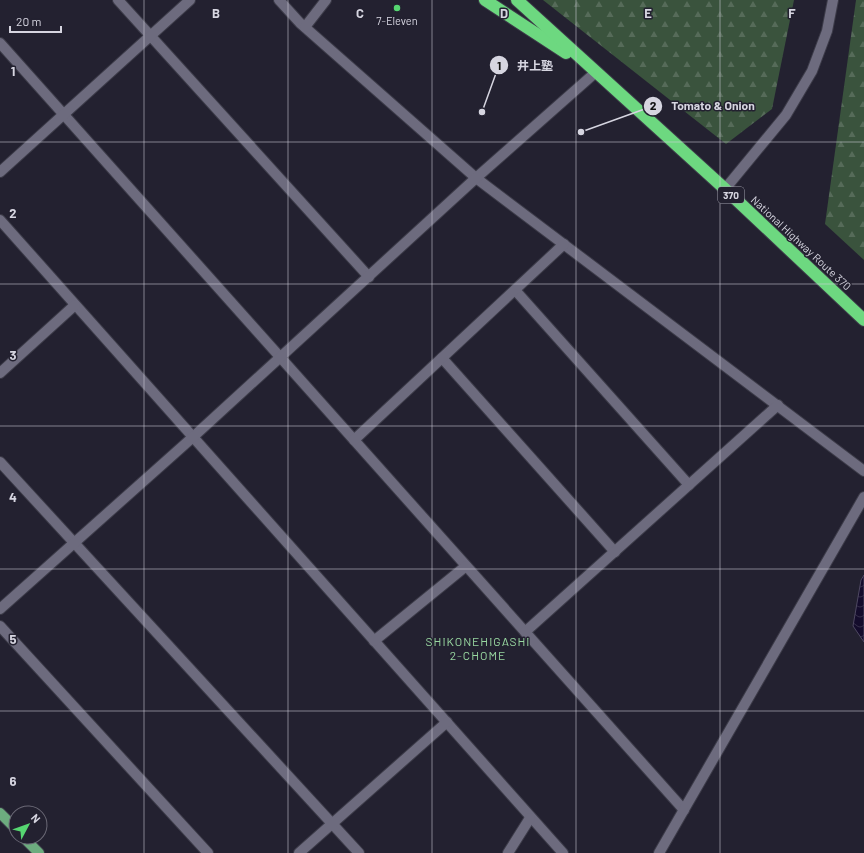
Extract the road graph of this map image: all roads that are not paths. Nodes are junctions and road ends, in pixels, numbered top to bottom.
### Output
1 (118, 0) edge
2 (190, 0) edge
3 (279, 0) edge
4 (326, 0) edge
5 (485, 0) edge
6 (517, 0) edge
7 (833, 0) edge
8 (305, 27) junction
9 (151, 36) junction
10 (0, 43) edge
11 (596, 72) junction
12 (64, 114) junction
13 (0, 172) edge
14 (476, 178) junction
15 (725, 189) junction
16 (0, 220) edge
17 (564, 244) junction
18 (369, 277) junction
19 (515, 290) junction
20 (75, 306) junction
21 (864, 320) edge
22 (280, 357) junction
23 (442, 358) junction
24 (0, 373) edge
25 (778, 405) junction
26 (193, 437) junction
27 (354, 440) junction
28 (0, 462) edge
29 (864, 471) edge
30 (689, 485) junction
31 (864, 497) edge
32 (74, 542) junction
33 (615, 552) junction
34 (466, 566) junction
35 (0, 609) edge
36 (0, 626) edge
37 (525, 632) junction
38 (374, 641) junction
39 (447, 722) junction
40 (684, 810) junction
41 (0, 813) edge
42 (530, 818) junction
43 (8, 821) edge
44 (332, 824) junction
45 (31, 845) edge
46 (39, 853) edge
47 (208, 853) edge
48 (299, 853) edge
49 (359, 853) edge
50 (508, 853) edge
51 (563, 853) edge
52 (659, 853) edge

1 - 9 street
2 - 9 street
3 - 8 street
4 - 8 street
5 - 11 highway, National Highway Route 370 / 370
6 - 11 highway, National Highway Route 370 / 370
7 - 15 street
8 - 14 street
9 - 12 street
9 - 18 street
10 - 12 street
11 - 14 street
11 - 15 highway, National Highway Route 370 / 370
12 - 13 street
12 - 22 street
14 - 17 street
14 - 18 street
15 - 21 highway, National Highway Route 370 / 370
16 - 20 street
17 - 19 street
17 - 25 street
18 - 22 street
19 - 23 street
19 - 30 street
20 - 24 street
20 - 26 street
22 - 26 street
22 - 27 street
23 - 27 street
23 - 33 street
25 - 29 street
25 - 30 street
26 - 32 street
26 - 38 street
27 - 34 street
28 - 32 street
30 - 33 street
31 - 40 street
32 - 35 street
32 - 44 street
33 - 37 street
34 - 37 street
34 - 38 street
36 - 47 street
37 - 40 street
38 - 39 street
39 - 42 street
39 - 44 street
40 - 52 street
41 - 43 main road
42 - 50 street
42 - 51 street
44 - 48 street
44 - 49 street
45 - 46 main road

